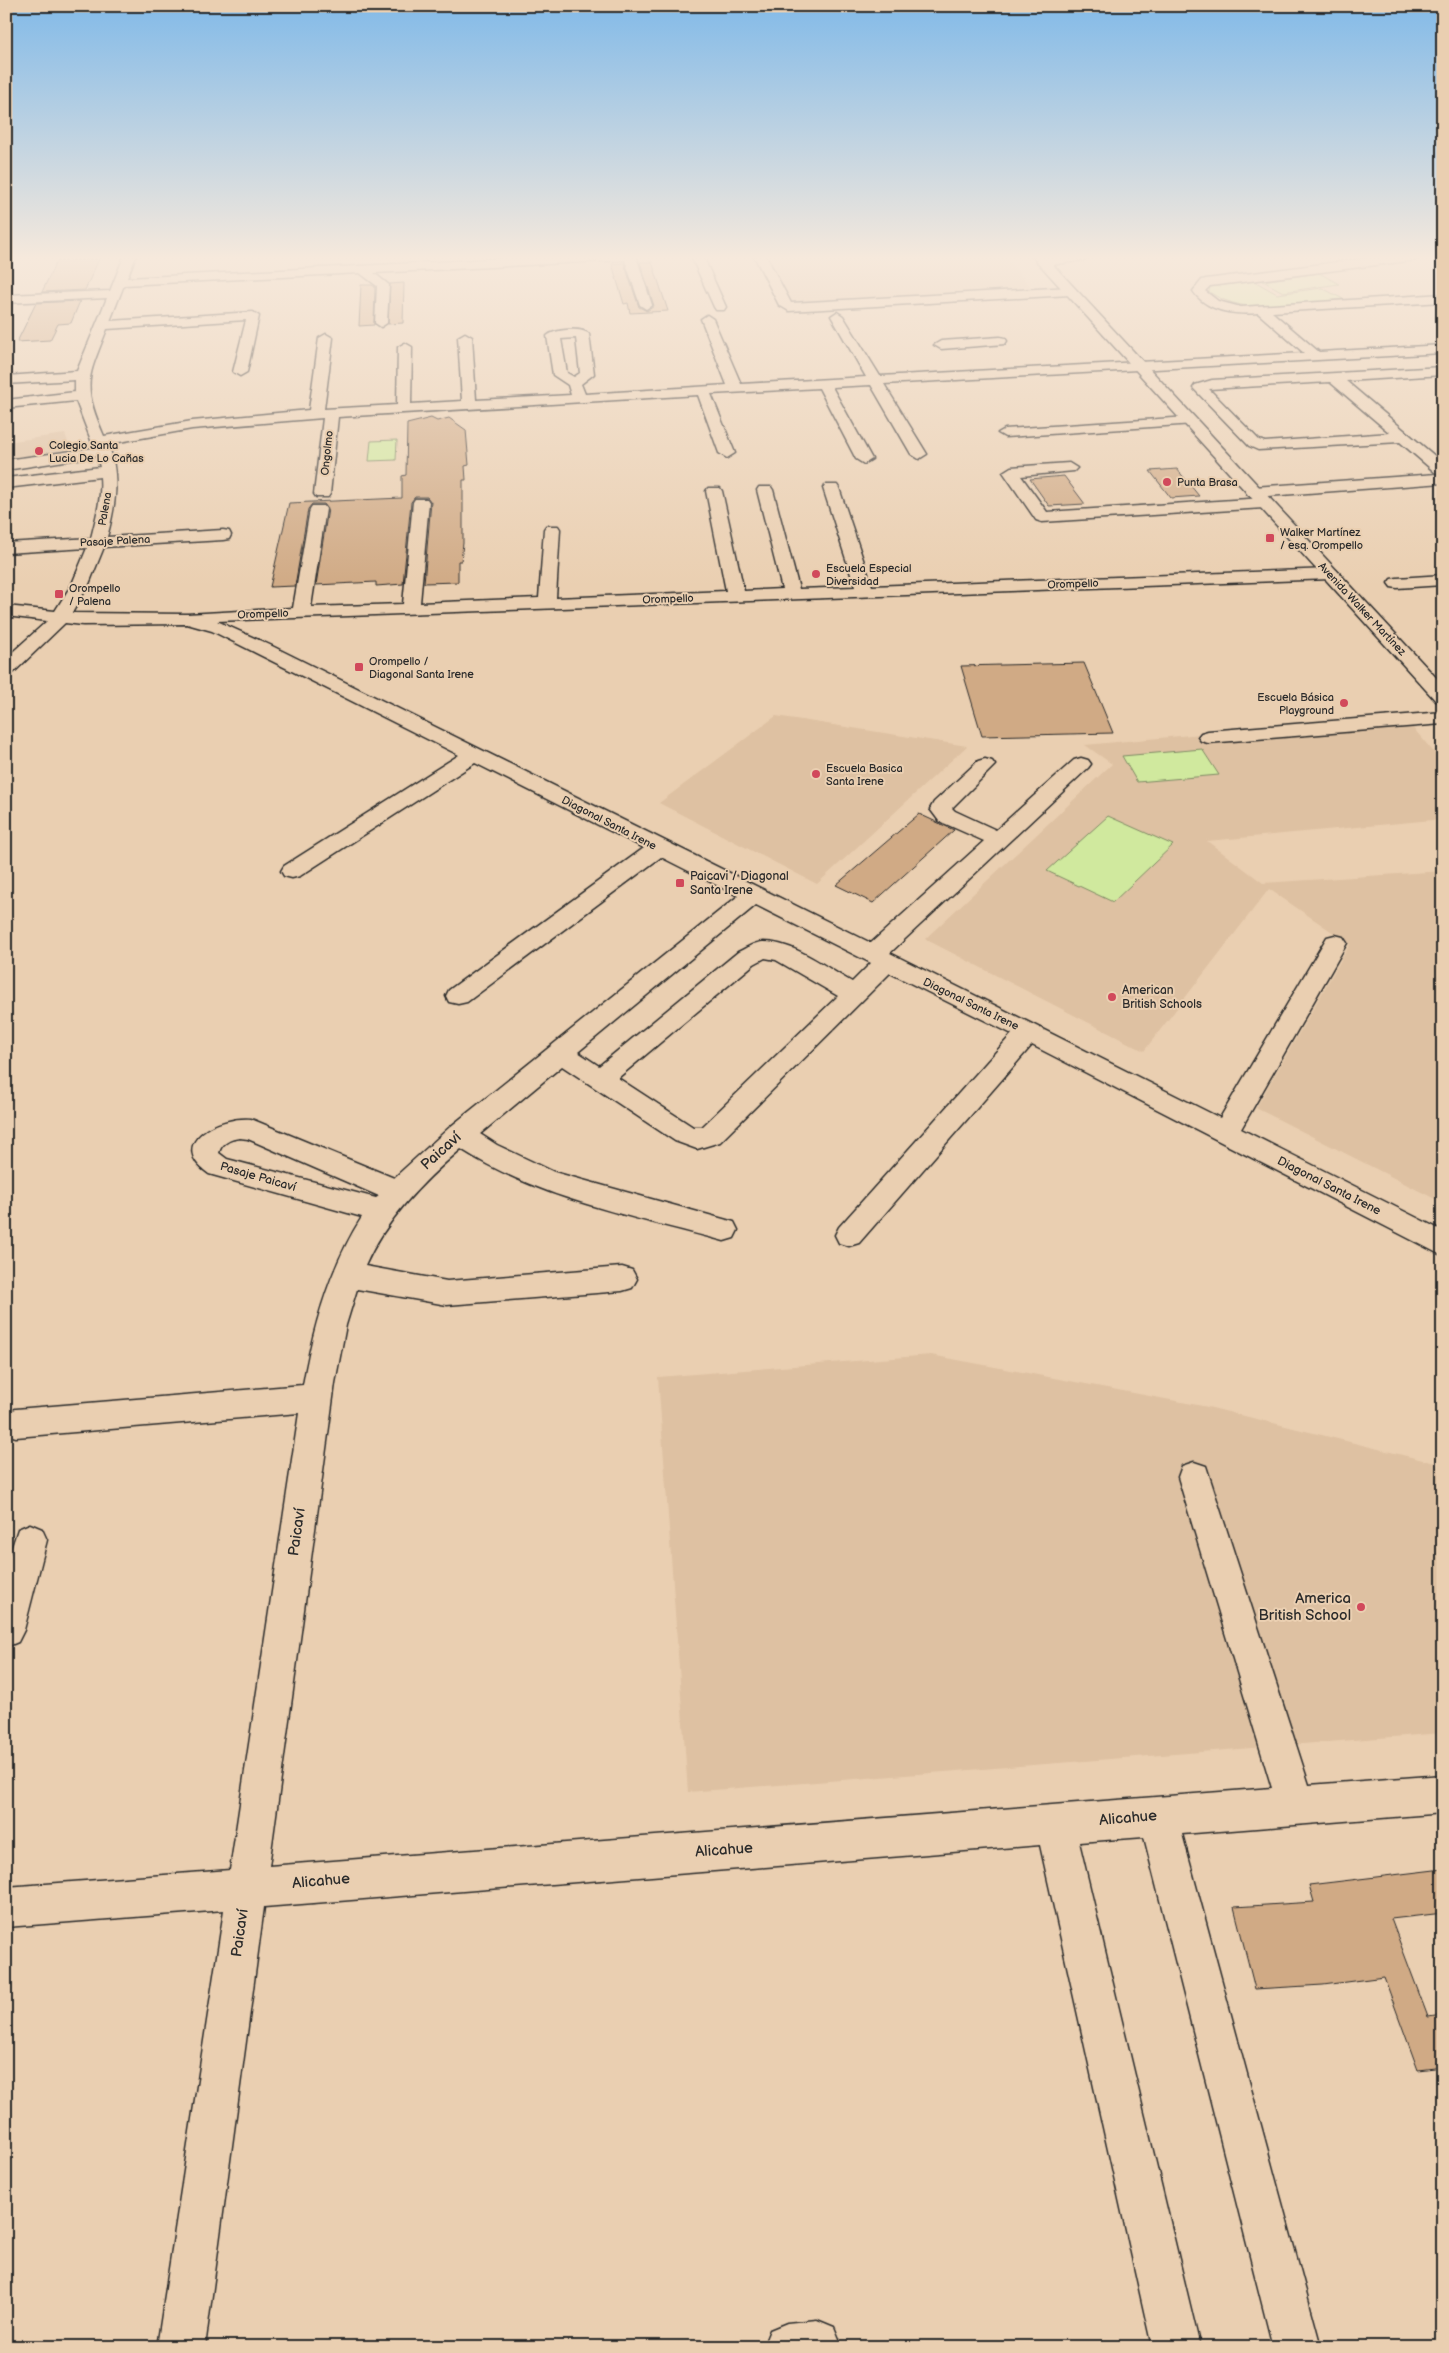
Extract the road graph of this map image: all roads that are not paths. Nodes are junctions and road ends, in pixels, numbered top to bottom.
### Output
1 (86, 366) edge
2 (241, 366) edge
3 (325, 366) edge
4 (405, 366) edge
5 (467, 366) edge
6 (727, 366) edge
7 (867, 366) edge
8 (987, 366) edge
9 (1139, 366) junction
10 (1143, 366) edge
11 (1233, 366) edge
12 (1443, 371) edge
13 (240, 372) dead end
14 (992, 373) junction
15 (82, 375) junction
16 (1334, 377) junction
17 (6, 380) edge
18 (875, 380) junction
19 (1251, 382) junction
20 (574, 383) dead end
21 (824, 383) junction
22 (736, 388) junction
23 (703, 391) junction
24 (81, 396) junction
25 (579, 398) junction
26 (6, 404) edge
27 (469, 405) junction
28 (404, 408) junction
29 (324, 413) junction
30 (1189, 421) junction
31 (1005, 433) dead end
32 (1403, 437) junction
33 (101, 446) junction
34 (1443, 450) edge
35 (1419, 451) junction
36 (727, 453) dead end
37 (919, 454) dead end
38 (864, 459) dead end
39 (6, 464) edge
40 (1069, 468) dead end
41 (1441, 470) edge
42 (108, 471) junction
43 (6, 483) edge
44 (831, 488) dead end
45 (765, 490) dead end
46 (714, 491) dead end
47 (1259, 497) junction
48 (421, 502) dead end
49 (552, 529) dead end
50 (223, 535) dead end
51 (98, 542) junction
52 (6, 548) edge
53 (1330, 574) junction
54 (1443, 580) edge
55 (1397, 583) dead end
56 (865, 592) junction
57 (792, 594) junction
58 (736, 596) junction
59 (547, 603) junction
60 (411, 608) junction
61 (6, 611) edge
62 (300, 612) junction
63 (61, 617) junction
64 (187, 619) junction
65 (263, 649) junction
66 (6, 670) edge
67 (1443, 697) edge
68 (1443, 718) edge
69 (1208, 738) dead end
70 (474, 756) junction
71 (1081, 764) dead end
72 (984, 765) dead end
73 (999, 840) junction
74 (659, 848) junction
75 (292, 871) dead end
76 (753, 896) junction
77 (1335, 943) dead end
78 (880, 959) junction
79 (854, 994) junction
80 (458, 996) dead end
81 (1028, 1032) junction
82 (561, 1053) junction
83 (600, 1079) junction
84 (1226, 1133) junction
85 (459, 1134) junction
86 (390, 1202) junction
87 (724, 1230) dead end
88 (849, 1235) dead end
89 (1443, 1244) edge
90 (347, 1275) junction
91 (622, 1279) dead end
92 (316, 1398) junction
93 (16, 1423) dead end
94 (1194, 1477) dead end
95 (30, 1540) dead end
96 (6, 1630) edge
97 (1443, 1794) edge
98 (1296, 1806) junction
99 (1158, 1816) junction
100 (1055, 1824) junction
101 (247, 1887) junction
102 (6, 1907) edge
103 (181, 2347) edge
104 (1176, 2347) edge
105 (1296, 2347) edge

1 - 15 street, Palena
2 - 13 street
3 - 29 street
4 - 28 street
5 - 27 street
6 - 22 street
7 - 18 street
8 - 14 street
9 - 10 street, Ongolmo
9 - 14 street, Ongolmo
9 - 30 street, Avenida Walker Martínez
11 - 19 street
12 - 16 street
14 - 18 street, Ongolmo
15 - 17 street
15 - 24 street, Palena
16 - 19 street
16 - 32 street
18 - 21 street, Ongolmo
18 - 37 street
19 - 32 street
20 - 25 street
21 - 22 street, Ongolmo
21 - 38 street
22 - 23 street, Ongolmo
23 - 25 street, Ongolmo
23 - 36 street
24 - 26 street
24 - 33 street, Palena
25 - 27 street, Ongolmo
27 - 28 street, Ongolmo
28 - 29 street, Ongolmo
29 - 33 street, Ongolmo
29 - 62 street, Ongolmo
30 - 31 street
30 - 47 street, Avenida Walker Martínez
32 - 35 street
33 - 39 street, Ongolmo
33 - 42 street, Palena
34 - 35 street
35 - 41 street
40 - 47 street
41 - 47 street
42 - 43 street
42 - 51 street, Palena
44 - 56 street
45 - 57 street
46 - 58 street
47 - 53 street, Avenida Walker Martínez
48 - 60 street
49 - 59 street
50 - 51 street, Pasaje Palena
51 - 52 street, Pasaje Palena
51 - 63 street, Palena
53 - 56 street, Orompello
53 - 67 street, Avenida Walker Martínez
54 - 55 street
56 - 57 street, Orompello
57 - 58 street, Orompello
58 - 59 street, Orompello
59 - 60 street, Orompello
60 - 62 street, Orompello
61 - 63 street, Orompello
62 - 64 street, Orompello
62 - 65 street
63 - 64 street, Orompello
63 - 66 street, Palena
64 - 65 street, Diagonal Santa Irene
65 - 70 street, Diagonal Santa Irene
68 - 69 street
70 - 74 street, Diagonal Santa Irene
70 - 75 street
71 - 73 street
72 - 73 street
73 - 78 street
74 - 76 street, Diagonal Santa Irene
74 - 80 street
76 - 78 street, Diagonal Santa Irene
76 - 82 street, Paicaví
77 - 84 street
78 - 79 street
78 - 81 street, Diagonal Santa Irene
79 - 83 street
79 - 83 street
81 - 84 street, Diagonal Santa Irene
81 - 88 street, Diagonal Santa Irene
82 - 83 street
82 - 85 street, Paicaví
84 - 89 street, Diagonal Santa Irene
85 - 86 street, Paicaví
85 - 87 street
86 - 86 street, Pasaje Paicaví
86 - 90 street, Paicaví
90 - 91 street
90 - 92 street, Paicaví
92 - 93 street
92 - 101 street, Paicaví
94 - 98 street
95 - 96 street
97 - 98 street, Alicahue
98 - 99 street, Alicahue
99 - 100 street, Alicahue
99 - 105 street
100 - 101 street, Alicahue
100 - 104 street
101 - 102 street, Alicahue
101 - 103 street, Paicaví

